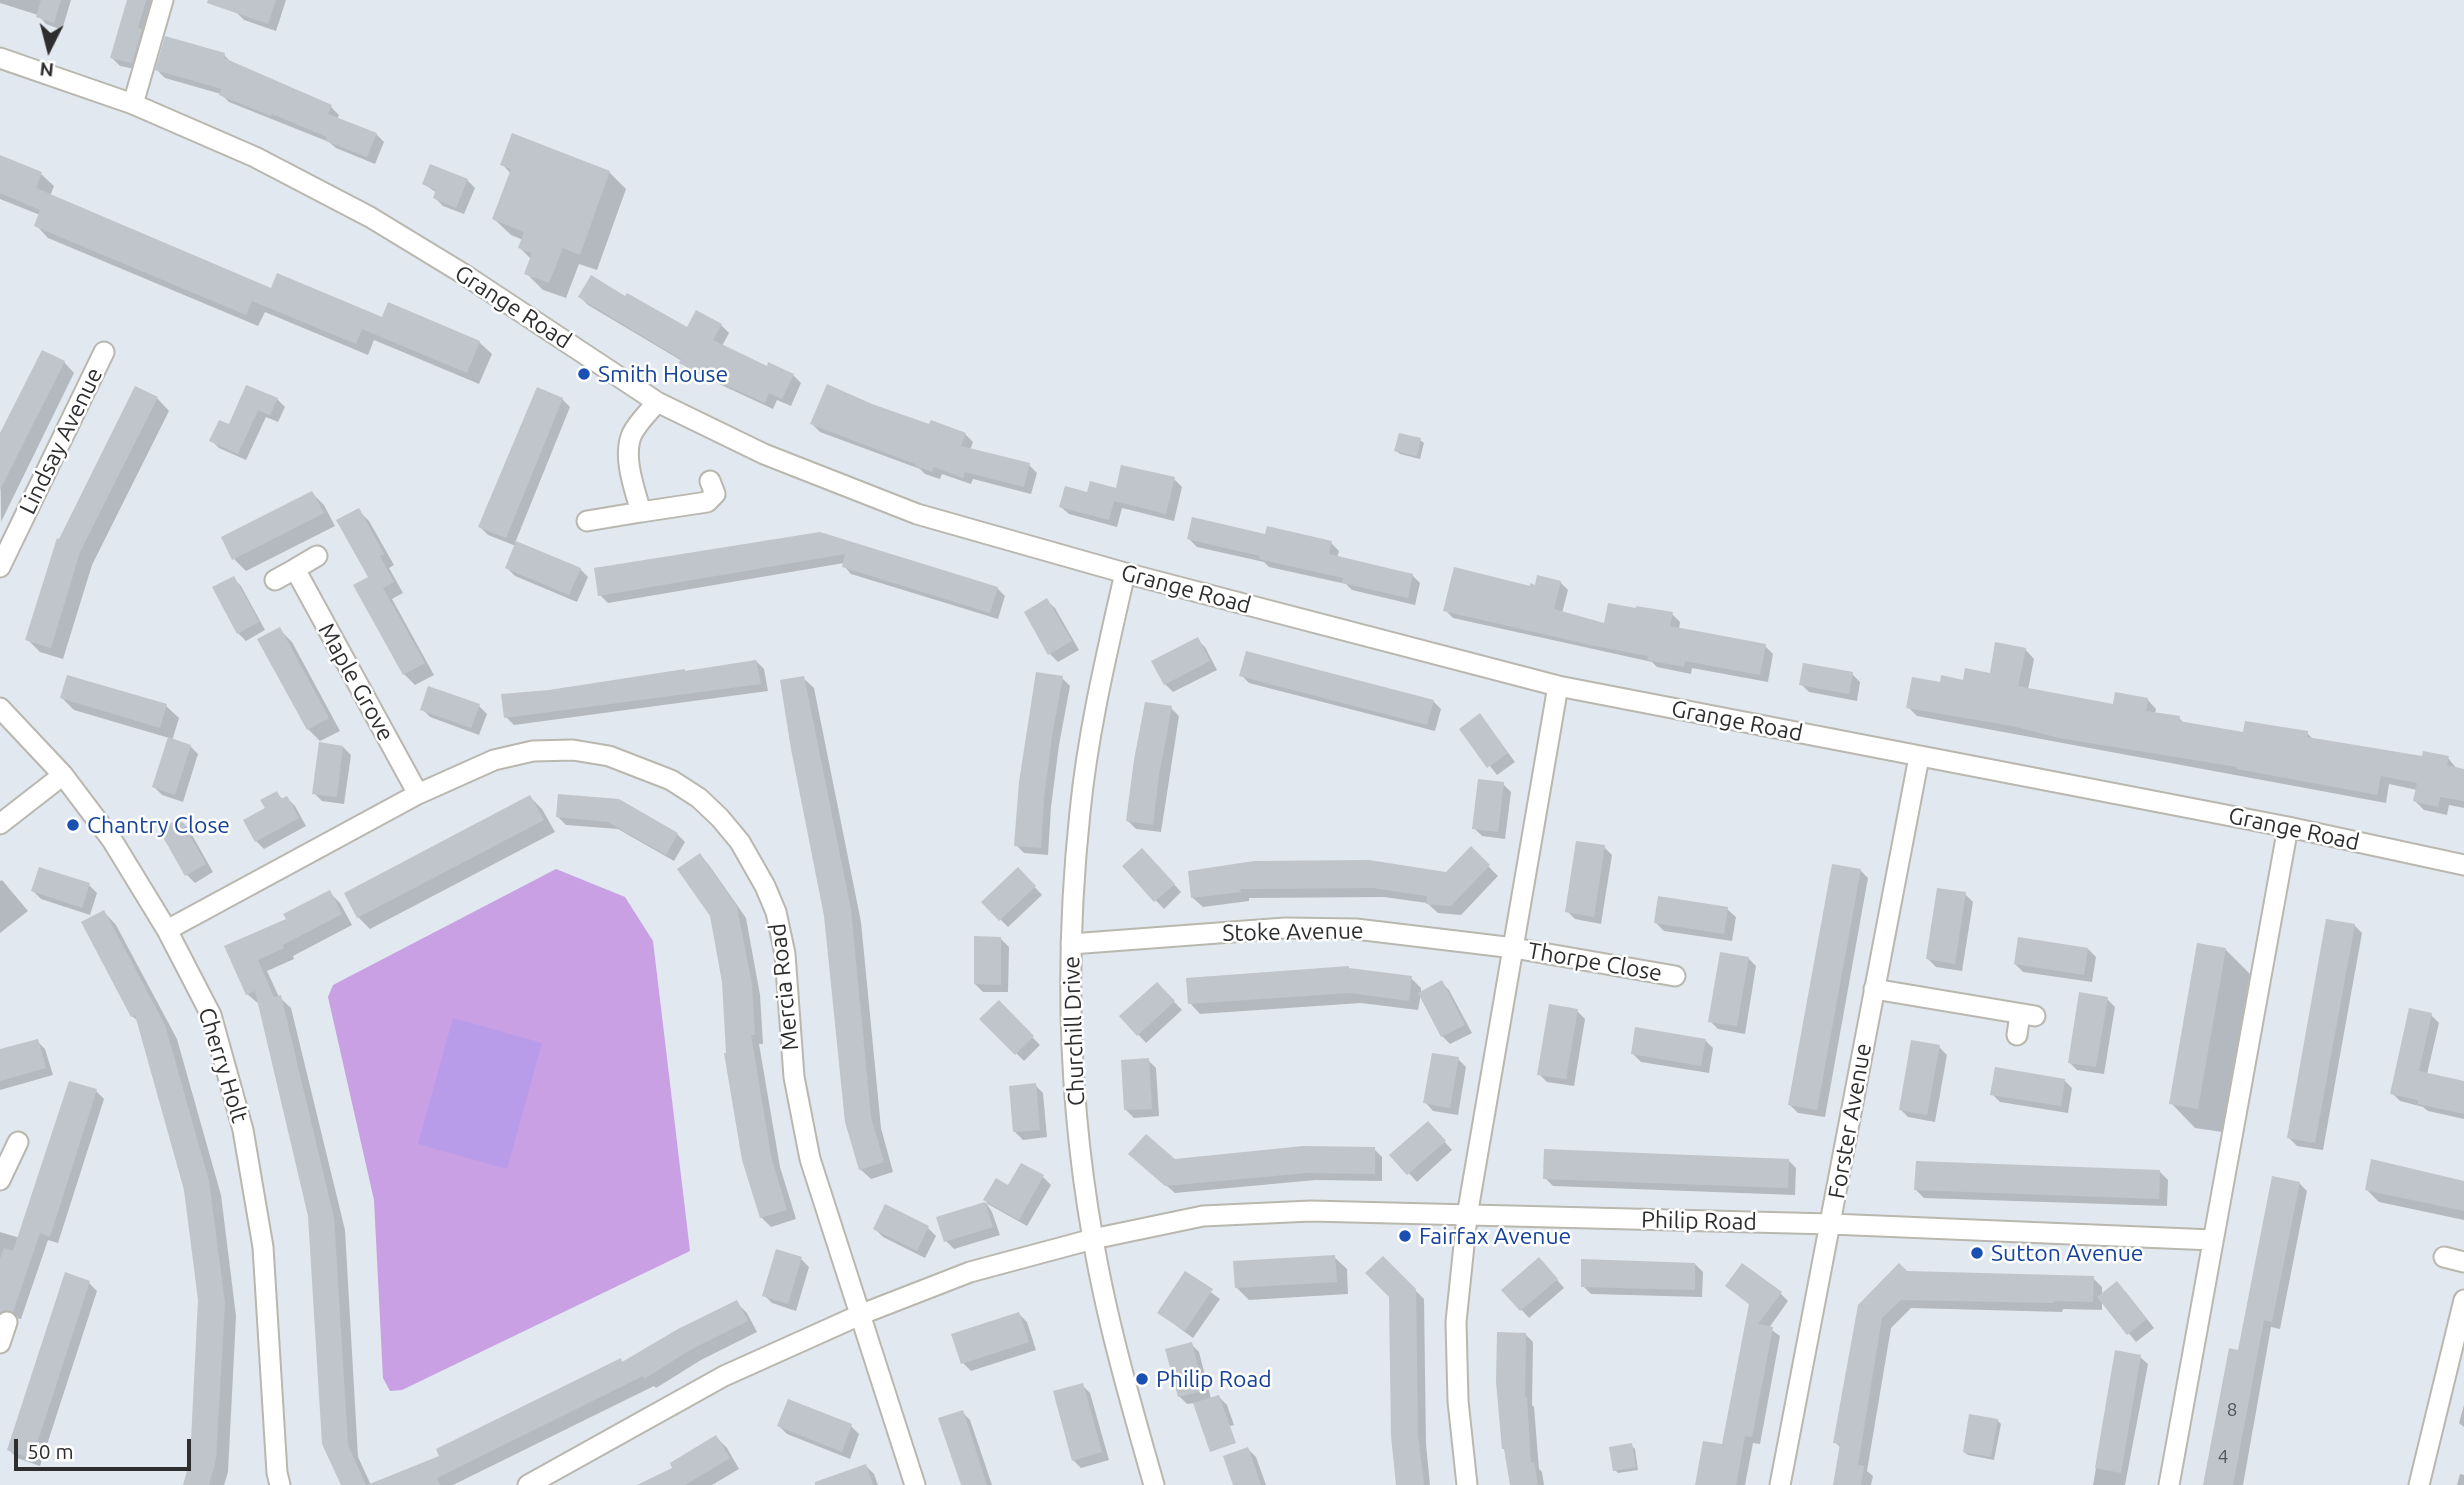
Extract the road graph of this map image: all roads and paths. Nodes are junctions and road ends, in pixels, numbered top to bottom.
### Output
1 (163, 0) edge
2 (0, 58) edge
3 (133, 104) junction
4 (104, 352) dead end
5 (657, 402) junction
6 (710, 481) dead end
7 (641, 512) junction
8 (587, 522) dead end
9 (317, 556) dead end
10 (0, 567) edge
11 (295, 569) junction
12 (1125, 573) junction
13 (275, 580) dead end
14 (1558, 686) junction
15 (0, 708) edge
16 (1919, 757) junction
17 (63, 775) junction
18 (418, 794) junction
19 (0, 824) edge
20 (2288, 827) junction
21 (2464, 865) edge
22 (167, 930) junction
23 (1071, 944) junction
24 (1514, 948) junction
25 (1675, 976) dead end
26 (1874, 989) junction
27 (2017, 1035) dead end
28 (18, 1142) dead end
29 (0, 1180) edge
30 (1467, 1216) junction
31 (1831, 1224) junction
32 (1093, 1239) junction
33 (2213, 1240) junction
34 (2444, 1257) dead end
35 (2464, 1262) edge
36 (2464, 1300) edge
37 (862, 1314) junction
38 (7, 1322) dead end
39 (0, 1343) edge
40 (280, 1485) edge
41 (528, 1485) edge
42 (915, 1485) edge
43 (1154, 1485) edge
44 (1467, 1485) edge
45 (1780, 1485) edge
46 (2169, 1485) edge
47 (2419, 1485) edge

1 - 3 street
2 - 3 street, Grange Road
3 - 5 street, Grange Road
4 - 10 street, Lindsay Avenue
5 - 7 street
5 - 12 street, Grange Road
6 - 7 street
7 - 8 street
9 - 11 street
11 - 13 street
11 - 18 street, Maple Grove
12 - 14 street, Grange Road
12 - 23 street, Churchill Drive
14 - 16 street, Grange Road
14 - 24 street
15 - 17 street, Cherry Holt
16 - 20 street, Grange Road
16 - 26 street, Forster Avenue
17 - 19 street
17 - 22 street, Cherry Holt
18 - 22 street, Mercia Road
18 - 37 street, Mercia Road
20 - 21 street, Grange Road
20 - 33 street
22 - 40 street, Cherry Holt
23 - 24 street, Stoke Avenue
23 - 32 street, Churchill Drive
24 - 25 street, Thorpe Close
24 - 30 street
26 - 27 street
26 - 31 street, Forster Avenue
28 - 29 street
30 - 31 street, Philip Road
30 - 32 street, Philip Road
30 - 44 street
31 - 33 street, Philip Road
31 - 45 street, Forster Avenue
32 - 37 street, Philip Road
32 - 43 street, Churchill Drive
33 - 46 street
34 - 35 street
36 - 47 street
37 - 41 street, Philip Road
37 - 42 street, Mercia Road
38 - 39 street

